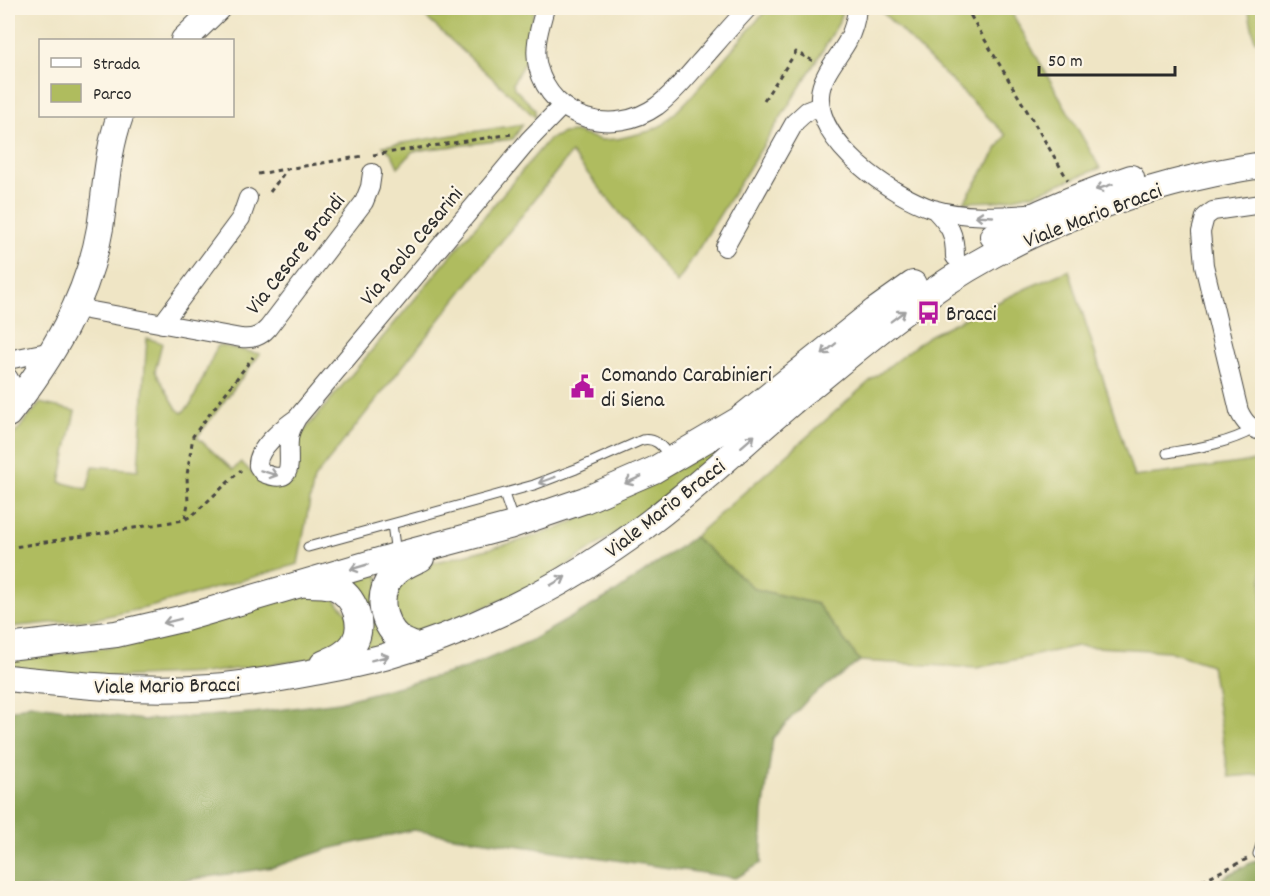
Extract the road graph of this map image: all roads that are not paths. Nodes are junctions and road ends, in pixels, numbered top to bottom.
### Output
1 (217, 8) edge
2 (545, 8) edge
3 (748, 8) edge
4 (858, 8) edge
5 (185, 39) edge
6 (562, 106) junction
7 (820, 106) junction
8 (120, 117) edge
9 (1263, 148) edge
10 (1263, 165) edge
11 (372, 173) dead end
12 (248, 198) dead end
13 (1263, 204) edge
14 (934, 209) junction
15 (1034, 214) junction
16 (725, 247) dead end
17 (955, 257) junction
18 (76, 308) junction
19 (162, 324) junction
20 (52, 351) junction
21 (8, 360) edge
22 (11, 396) edge
23 (297, 418) dead end
24 (1258, 430) edge
25 (1167, 453) dead end
26 (672, 460) junction
27 (504, 494) junction
28 (392, 524) junction
29 (514, 524) junction
30 (456, 540) junction
31 (308, 547) dead end
32 (396, 556) junction
33 (302, 583) junction
34 (8, 647) edge
35 (417, 647) junction
36 (8, 678) edge
37 (241, 684) junction
38 (93, 686) junction
39 (8, 692) edge
40 (1263, 842) edge
41 (1258, 854) road end

1 - 5 main road
2 - 6 street
3 - 6 street
4 - 7 street
6 - 23 street, Via Paolo Cesarini
7 - 14 street
7 - 16 street
8 - 18 main road
9 -> 15 main road, Viale Mario Bracci
35 -> 10 main road, Viale Mario Bracci
11 - 19 street, Via Cesare Brandi
12 - 19 street
13 - 24 street
15 -> 14 street
14 - 17 street
15 - 17 main road, Viale Mario Bracci
17 -> 26 main road, Viale Mario Bracci
18 - 19 street, Via Cesare Brandi
18 - 20 main road
20 - 21 street
20 - 22 main road
24 - 25 lane
26 -> 27 lane
26 -> 29 main road, Viale Mario Bracci
27 - 28 lane
27 - 29 lane
28 - 31 lane
28 - 32 lane
29 - 30 main road, Viale Mario Bracci
30 - 32 main road, Viale Mario Bracci
30 - 35 main road
32 -> 33 main road, Viale Mario Bracci
33 -> 34 main road, Viale Mario Bracci
33 - 37 main road
37 -> 35 main road, Viale Mario Bracci
36 - 38 main road, Viale Mario Bracci
37 - 38 main road, Viale Mario Bracci
38 - 39 main road
40 - 41 lane

